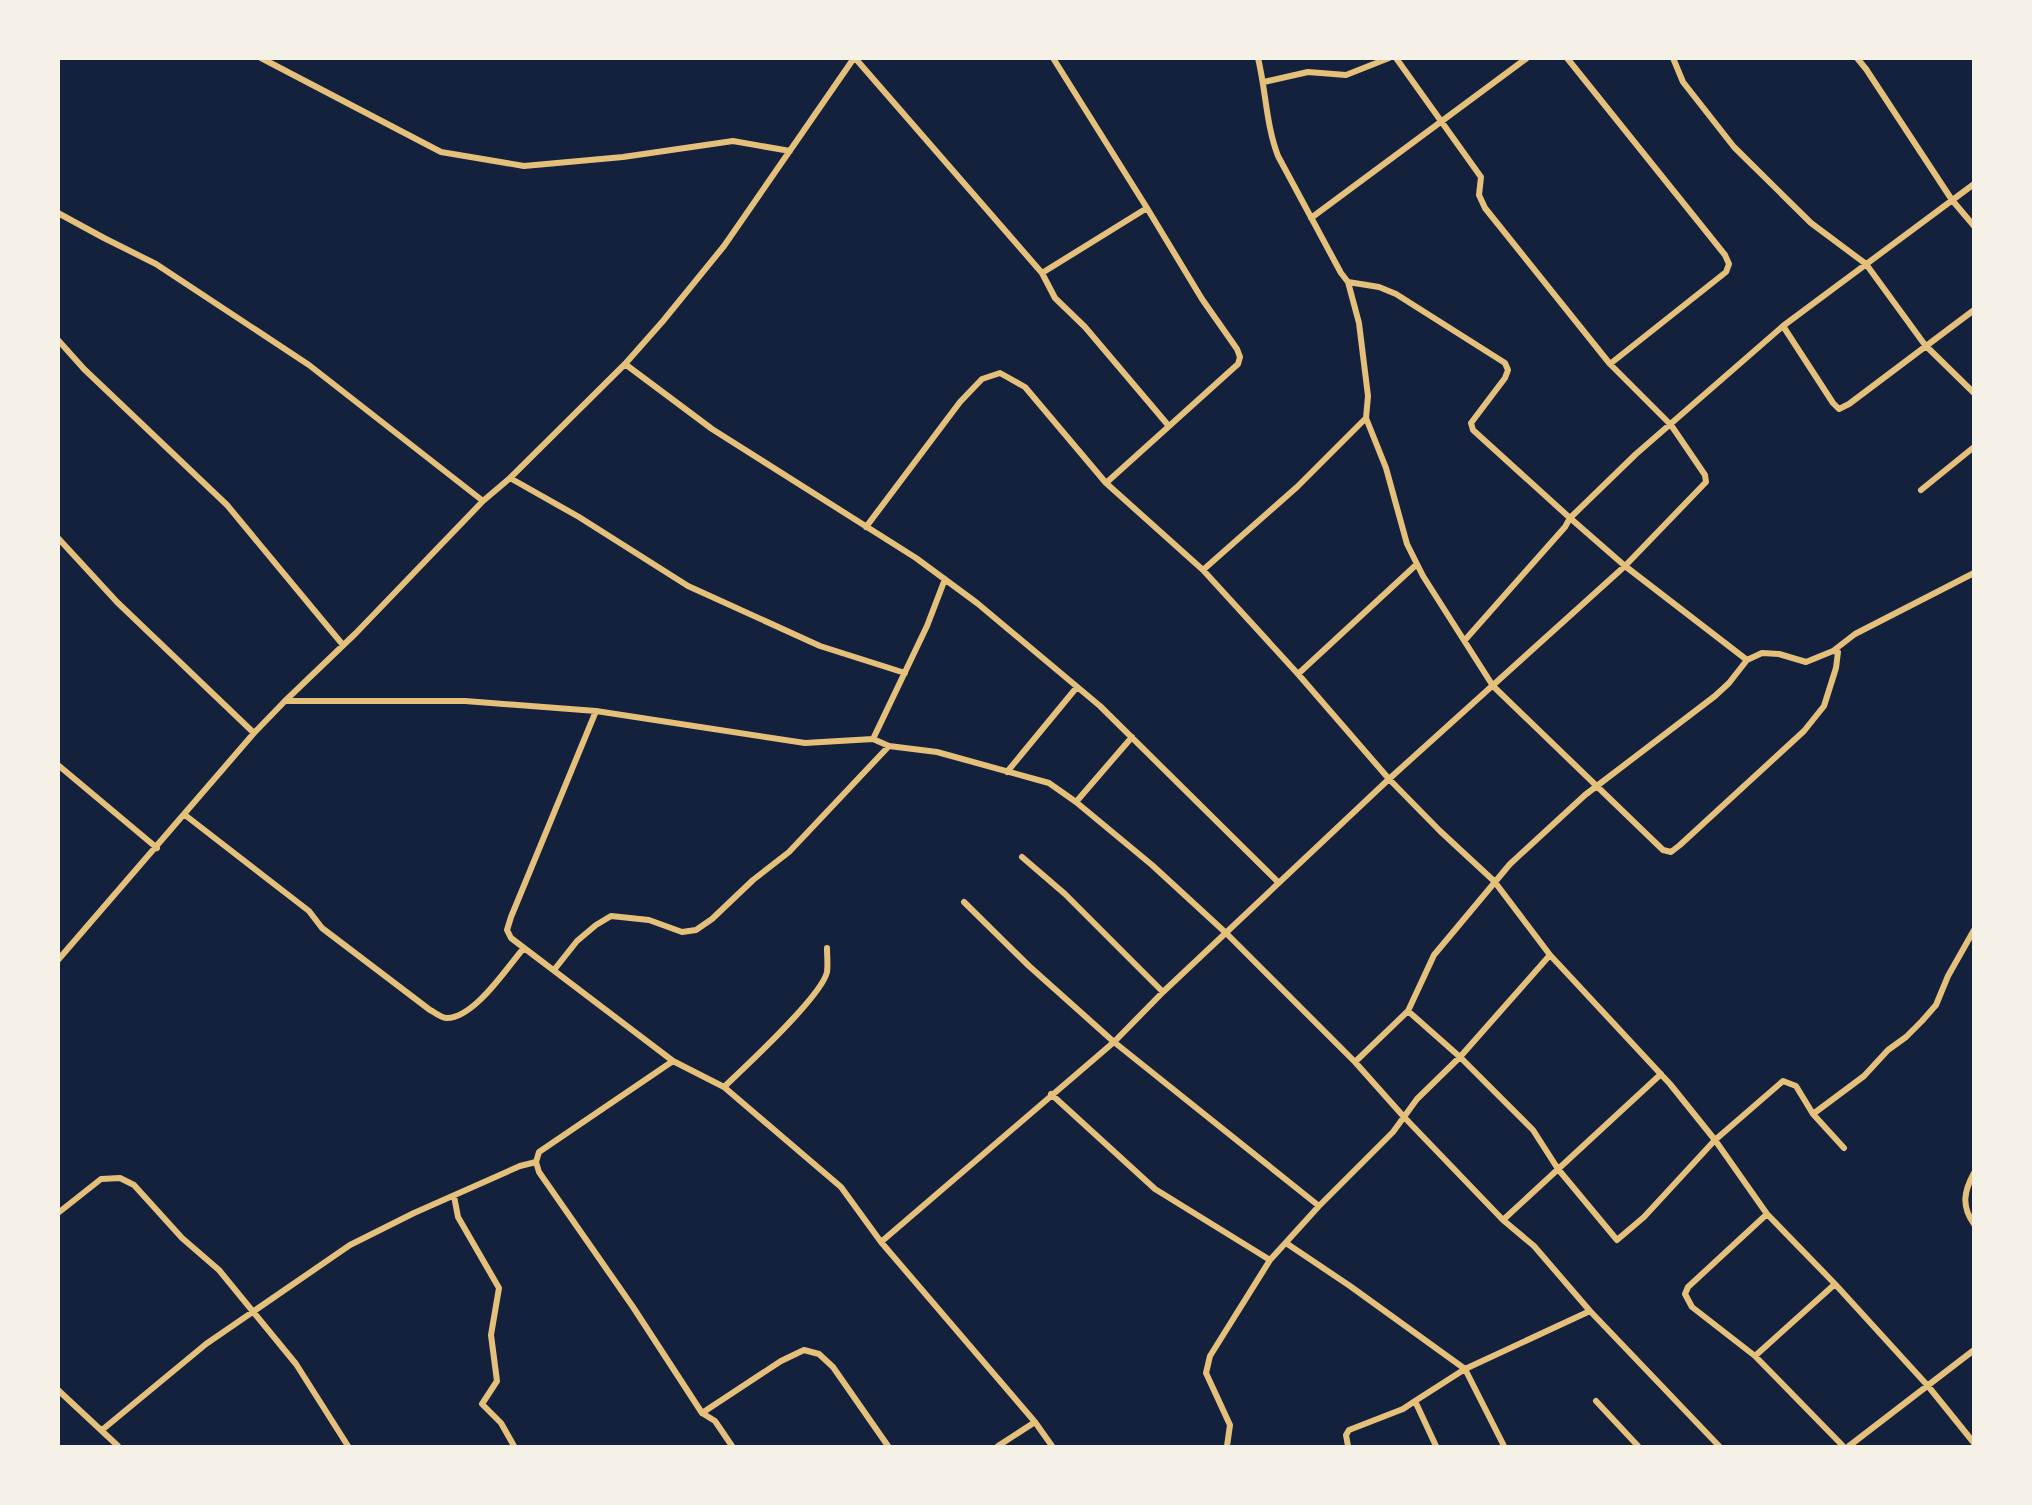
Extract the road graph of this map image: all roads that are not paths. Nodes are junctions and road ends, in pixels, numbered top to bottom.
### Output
1 (261, 58) edge
2 (854, 58) edge
3 (1053, 58) edge
4 (1258, 58) edge
5 (1389, 58) edge
6 (1396, 58) edge
7 (1527, 58) edge
8 (1567, 58) edge
9 (1673, 58) edge
10 (1857, 58) edge
11 (1264, 82) junction
12 (1442, 122) junction
13 (790, 151) junction
14 (1974, 184) edge
15 (1952, 200) junction
16 (1148, 208) junction
17 (58, 213) edge
18 (1311, 218) junction
19 (1974, 226) edge
20 (1866, 264) junction
21 (1042, 273) junction
22 (1348, 282) junction
23 (1974, 310) edge
24 (1783, 326) junction
25 (58, 340) edge
26 (1926, 345) junction
27 (625, 364) junction
28 (1610, 364) junction
29 (1974, 393) edge
30 (1366, 418) junction
31 (1168, 425) junction
32 (1671, 425) junction
33 (1974, 447) edge
34 (510, 478) junction
35 (1106, 483) junction
36 (1921, 490) dead end
37 (483, 501) junction
38 (1570, 518) junction
39 (866, 527) junction
40 (58, 538) edge
41 (1417, 564) junction
42 (1625, 566) junction
43 (1203, 570) junction
44 (1974, 573) edge
45 (945, 579) junction
46 (1465, 640) junction
47 (343, 645) junction
48 (1833, 651) junction
49 (1747, 660) junction
50 (905, 673) junction
51 (1299, 674) junction
52 (1493, 686) junction
53 (1077, 687) junction
54 (285, 701) junction
55 (596, 711) junction
56 (254, 733) junction
57 (1132, 737) junction
58 (873, 739) junction
59 (889, 746) junction
60 (58, 765) edge
61 (1007, 772) junction
62 (1389, 779) junction
63 (1596, 786) junction
64 (1076, 802) junction
65 (185, 814) junction
66 (157, 848) junction
67 (1022, 857) dead end
68 (1494, 881) junction
69 (1279, 883) junction
70 (964, 902) dead end
71 (1974, 930) edge
72 (1226, 933) junction
73 (827, 948) dead end
74 (523, 949) junction
75 (61, 951) edge
76 (1550, 955) junction
77 (58, 960) edge
78 (554, 970) junction
79 (1163, 992) junction
80 (1408, 1011) junction
81 (1114, 1042) junction
82 (1460, 1057) junction
83 (673, 1061) junction
84 (1355, 1062) junction
85 (1661, 1074) junction
86 (724, 1087) junction
87 (1052, 1094) junction
88 (1814, 1114) junction
89 (1404, 1117) junction
90 (1715, 1140) junction
91 (1844, 1149) dead end
92 (536, 1161) junction
93 (1558, 1169) junction
94 (1974, 1173) edge
95 (454, 1196) junction
96 (1319, 1206) junction
97 (58, 1213) edge
98 (1767, 1214) junction
99 (1503, 1220) junction
100 (1974, 1224) edge
101 (881, 1242) junction
102 (1286, 1243) junction
103 (1270, 1260) junction
104 (1835, 1284) junction
105 (1590, 1311) junction
106 (251, 1312) junction
107 (1974, 1350) edge
108 (1755, 1356) junction
109 (1465, 1369) junction
110 (1928, 1386) junction
111 (58, 1390) edge
112 (1415, 1401) junction
113 (1596, 1401) dead end
114 (702, 1413) junction
115 (1035, 1422) junction
116 (102, 1430) junction
117 (1974, 1443) edge
118 (118, 1446) edge
119 (348, 1446) edge
120 (514, 1446) edge
121 (732, 1446) edge
122 (888, 1446) edge
123 (998, 1446) edge
124 (1052, 1446) edge
125 (1227, 1446) edge
126 (1348, 1446) edge
127 (1436, 1446) edge
128 (1504, 1446) edge
129 (1638, 1446) edge
130 (1719, 1446) edge
131 (1843, 1446) edge
132 (1849, 1446) edge

1 - 13 street
2 - 13 street
2 - 21 street
3 - 16 street
4 - 11 street
5 - 11 street
6 - 12 street
7 - 12 street
8 - 28 street
9 - 20 street
10 - 15 street
11 - 18 street
12 - 18 street
12 - 28 street
13 - 27 street
14 - 15 street
15 - 19 street
15 - 20 street
16 - 21 street
16 - 31 street
17 - 37 street
18 - 22 street
20 - 24 street
20 - 26 street
21 - 31 street
22 - 30 street
22 - 38 street
23 - 26 street
24 - 26 street
24 - 32 street
25 - 47 street
26 - 29 street
27 - 34 street
27 - 39 street
28 - 32 street
30 - 41 street
30 - 43 street
31 - 35 street
32 - 38 street
32 - 42 street
33 - 36 street
34 - 37 street
34 - 50 street
35 - 39 street
35 - 43 street
37 - 47 street
38 - 42 street
38 - 46 street
39 - 45 street
40 - 56 street
41 - 46 street
41 - 51 street
42 - 49 street
42 - 52 street
43 - 51 street
44 - 48 street
45 - 50 street
45 - 53 street
46 - 52 street
47 - 54 street
48 - 49 street
48 - 63 street
49 - 63 street
50 - 58 street
51 - 62 street
52 - 62 street
52 - 63 street
53 - 57 street
53 - 61 street
54 - 55 street
54 - 56 street
55 - 58 street
55 - 74 street
56 - 65 street
57 - 64 street
57 - 69 street
58 - 59 street
59 - 61 street
59 - 78 street
60 - 66 street
61 - 64 street
62 - 68 street
62 - 69 street
63 - 68 street
64 - 72 street
65 - 66 street
65 - 74 street
66 - 75 street
67 - 79 street
68 - 76 street
68 - 80 street
69 - 72 street
70 - 81 street
71 - 88 street
72 - 79 street
72 - 84 street
73 - 86 street
74 - 78 street
75 - 77 street
76 - 82 street
76 - 85 street
78 - 83 street
79 - 81 street
80 - 82 street
80 - 84 street
81 - 87 street
81 - 96 street
82 - 89 street
82 - 93 street
83 - 86 street
83 - 92 street
84 - 89 street
85 - 90 street
85 - 93 street
86 - 101 street
87 - 101 street
87 - 103 street
88 - 90 street
88 - 91 street
89 - 96 street
89 - 99 street
90 - 93 street
90 - 98 street
92 - 95 street
92 - 114 street
93 - 99 street
94 - 100 street
95 - 106 street
95 - 120 street
96 - 102 street
97 - 106 street
98 - 104 street
98 - 108 street
99 - 105 street
101 - 115 street
102 - 103 street
102 - 109 street
103 - 125 street
104 - 108 street
104 - 110 street
105 - 109 street
105 - 130 street
106 - 116 street
106 - 119 street
107 - 110 street
108 - 131 street
109 - 112 street
109 - 128 street
110 - 117 street
110 - 132 street
111 - 116 street
112 - 126 street
112 - 127 street
113 - 129 street
114 - 121 street
114 - 122 street
115 - 123 street
115 - 124 street
116 - 118 street

